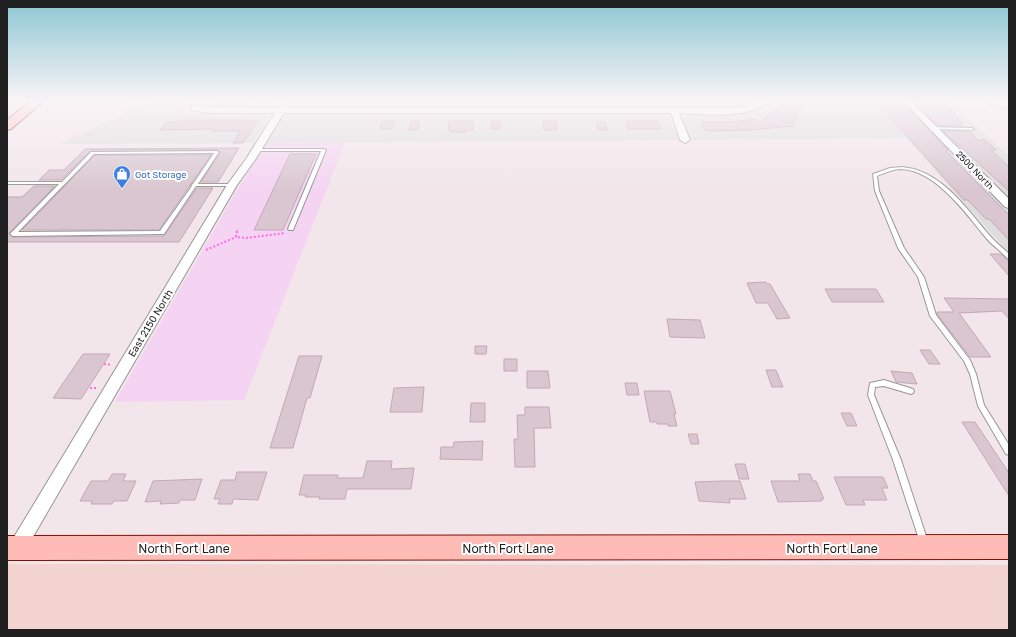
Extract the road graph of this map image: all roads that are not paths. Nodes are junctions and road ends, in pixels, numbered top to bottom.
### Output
1 (268, 131) edge
2 (681, 131) edge
3 (937, 131) edge
4 (685, 140) dead end
5 (256, 150) junction
6 (7, 183) edge
7 (62, 183) junction
8 (193, 185) junction
9 (232, 185) junction
10 (1009, 205) edge
11 (290, 229) road end
12 (1009, 257) edge
13 (911, 390) dead end
14 (1009, 452) edge
15 (1009, 547) edge
16 (12, 548) edge
17 (926, 548) junction

1 - 5 street, East 2150 North
2 - 4 street
3 - 10 street, 2500 North
5 - 9 street, East 2150 North
5 - 11 lane
6 - 7 lane
7 - 8 lane
7 - 8 lane
8 - 9 lane
9 - 16 street, East 2150 North
12 - 14 lane
13 - 17 lane
15 - 17 street, North Fort Lane
16 - 17 street, North Fort Lane

